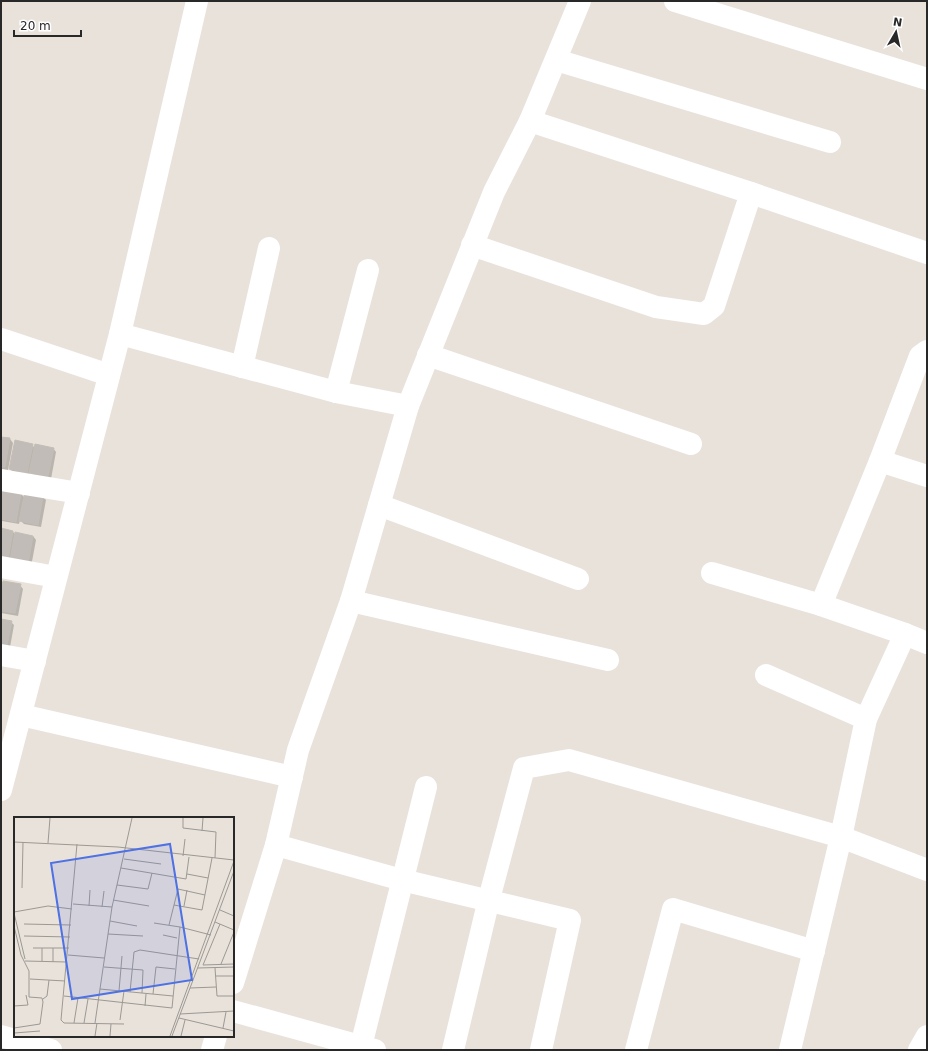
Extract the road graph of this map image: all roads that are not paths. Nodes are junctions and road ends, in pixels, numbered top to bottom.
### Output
1 (197, 1) edge
2 (580, 1) edge
3 (675, 1) edge
4 (556, 60) junction
5 (927, 79) edge
6 (530, 121) junction
7 (830, 142) dead end
8 (751, 193) junction
9 (472, 246) junction
10 (268, 248) dead end
11 (927, 253) edge
12 (368, 270) dead end
13 (120, 334) junction
14 (1, 339) edge
15 (927, 351) edge
16 (428, 355) junction
17 (242, 366) junction
18 (109, 375) junction
19 (336, 392) junction
20 (408, 406) junction
21 (691, 444) dead end
22 (880, 461) junction
23 (927, 476) edge
24 (1, 480) edge
25 (79, 493) junction
26 (379, 505) junction
27 (1, 567) edge
28 (712, 573) dead end
29 (56, 577) junction
30 (578, 579) dead end
31 (350, 601) junction
32 (821, 605) junction
33 (905, 634) junction
34 (927, 643) edge
35 (1, 656) edge
36 (608, 660) dead end
37 (35, 661) junction
38 (766, 675) dead end
39 (21, 715) junction
40 (866, 719) junction
41 (4, 768) edge
42 (292, 777) junction
43 (426, 786) dead end
44 (1, 790) edge
45 (841, 836) junction
46 (276, 845) junction
47 (927, 870) edge
48 (402, 880) junction
49 (489, 900) junction
50 (814, 951) junction
51 (234, 980) edge
52 (234, 1011) edge
53 (1, 1036) edge
54 (927, 1036) edge
55 (216, 1037) edge
56 (368, 1048) edge
57 (46, 1049) edge
58 (212, 1050) edge
59 (453, 1050) edge
60 (541, 1050) edge
61 (636, 1050) edge
62 (790, 1050) edge
63 (919, 1050) edge

1 - 13 street
2 - 4 street
3 - 5 street
4 - 6 street
4 - 7 street
6 - 8 street
6 - 9 street
8 - 9 street
8 - 11 street
9 - 16 street
10 - 17 street
12 - 19 street
13 - 17 street
13 - 18 street
14 - 18 street
15 - 22 street
16 - 20 street
16 - 21 street
17 - 19 street
18 - 25 street
19 - 20 street
20 - 26 street
22 - 23 street
22 - 32 street
24 - 25 street
25 - 29 street
26 - 30 street
26 - 31 street
27 - 29 street
28 - 32 street
29 - 37 street
31 - 36 street
31 - 42 street
32 - 33 street
33 - 34 street
33 - 40 street
35 - 37 street
37 - 39 street
38 - 40 street
39 - 41 street
39 - 42 street
40 - 45 street
41 - 44 street
42 - 46 street
43 - 48 street
45 - 47 street
45 - 49 street
45 - 50 street
46 - 48 street
46 - 51 street
48 - 49 street
48 - 56 street
49 - 59 street
49 - 60 street
50 - 61 street
50 - 62 street
52 - 56 street
53 - 57 street
54 - 63 street
55 - 58 street

